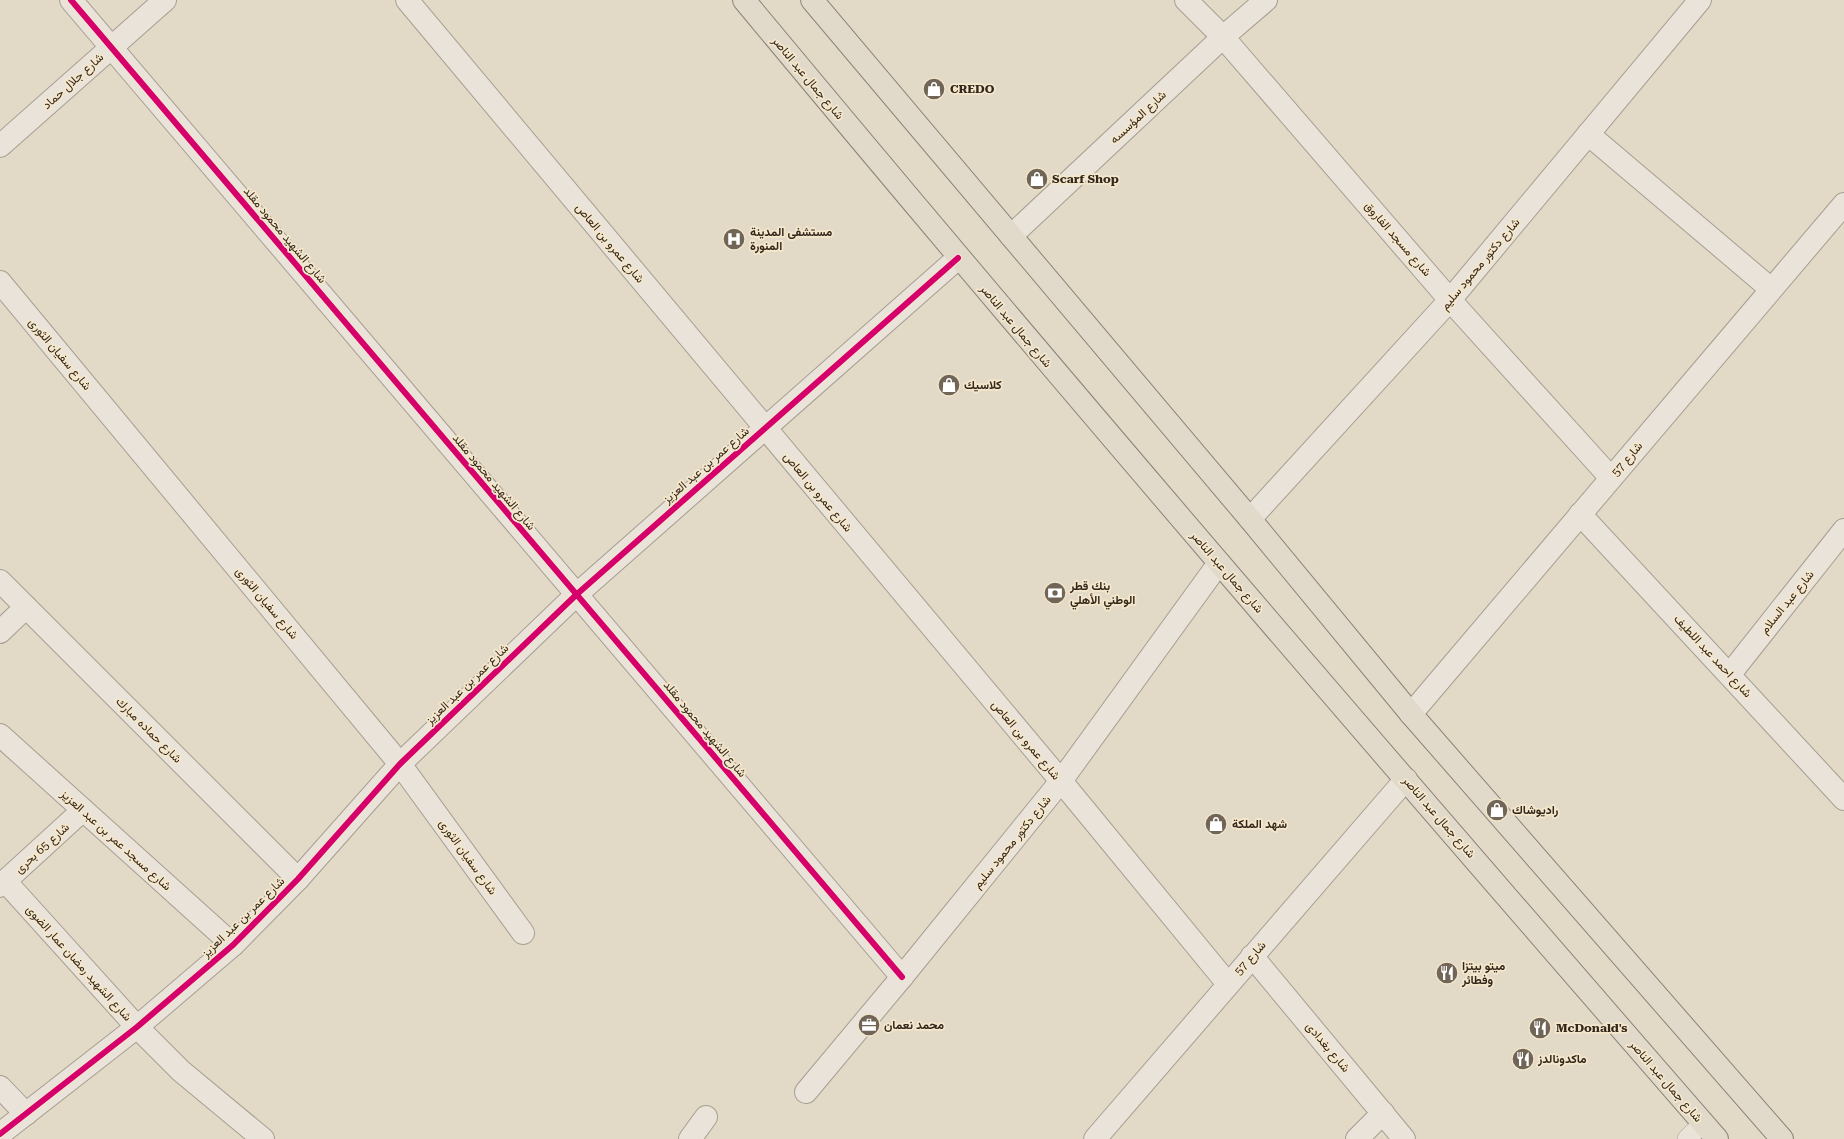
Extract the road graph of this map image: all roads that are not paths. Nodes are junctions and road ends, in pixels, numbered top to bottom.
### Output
1 (71, 0) edge
2 (165, 0) edge
3 (407, 0) edge
4 (744, 0) edge
5 (812, 0) edge
6 (1186, 0) edge
7 (1266, 0) edge
8 (1700, 0) edge
9 (1223, 37) junction
10 (111, 47) junction
11 (1588, 134) junction
12 (0, 146) edge
13 (1844, 204) edge
14 (1011, 236) junction
15 (958, 258) junction
16 (0, 282) edge
17 (1771, 289) junction
18 (1450, 300) junction
19 (764, 428) junction
20 (1611, 478) junction
21 (1580, 514) junction
22 (1250, 519) junction
23 (1844, 530) edge
24 (1219, 563) junction
25 (0, 581) edge
26 (576, 595) junction
27 (26, 607) junction
28 (0, 632) edge
29 (1730, 674) junction
30 (1411, 714) junction
31 (0, 734) edge
32 (400, 764) junction
33 (1406, 779) junction
34 (1061, 781) junction
35 (1844, 799) edge
36 (83, 810) junction
37 (298, 879) junction
38 (3, 883) edge
39 (523, 933) dead end
40 (233, 944) junction
41 (1252, 956) junction
42 (902, 977) junction
43 (1228, 984) junction
44 (137, 1027) junction
45 (0, 1087) edge
46 (806, 1092) dead end
47 (1383, 1113) junction
48 (26, 1114) junction
49 (706, 1117) dead end
50 (1703, 1123) junction
51 (0, 1134) edge
52 (263, 1139) edge
53 (690, 1139) edge
54 (1095, 1139) edge
55 (1357, 1139) edge
56 (1404, 1139) edge
57 (1688, 1139) edge
58 (1717, 1139) edge
59 (1782, 1139) edge

1 - 10 street, شارع الشهيد محمود مقلد
2 - 10 street, شارع جلال حماد
3 - 19 street, شارع عمرو بن العاص
4 - 15 main road, شارع جمال عبد الناصر
5 - 14 main road
6 - 9 street, شارع مسجد الفاروق
7 - 9 street, شارع المؤسسه
8 - 11 street, شارع دكتور محمود سليم
9 - 14 street, شارع المؤسسه
9 - 18 street, شارع مسجد الفاروق
10 - 12 street, شارع جلال حماد
10 - 26 street, شارع الشهيد محمود مقلد
11 - 17 street
11 - 18 street, شارع دكتور محمود سليم
13 - 17 street, شارع 57
14 - 22 main road
15 - 19 street, شارع عمر بن عبد العزيز
15 - 24 main road, شارع جمال عبد الناصر
16 - 32 street, شارع سفيان الثورى
17 - 20 street, شارع 57
18 - 20 street, شارع مسجد الفاروق
18 - 22 street, شارع دكتور محمود سليم
19 - 26 street, شارع عمر بن عبد العزيز
19 - 34 street, شارع عمرو بن العاص
20 - 21 street, شارع 57
21 - 29 street, شارع احمد عبد اللطيف
21 - 30 street, شارع 57
22 - 30 main road
23 - 29 street, شارع عبد السلام
24 - 33 main road, شارع جمال عبد الناصر
24 - 34 street, شارع دكتور محمود سليم
25 - 27 street, شارع حماده مبارك
26 - 32 street, شارع عمر بن عبد العزيز
26 - 42 street, شارع الشهيد محمود مقلد
27 - 28 street
27 - 37 street, شارع حماده مبارك
29 - 35 street, شارع احمد عبد اللطيف
30 - 59 main road
31 - 36 street, شارع مسجد عمر بن عبد العزيز
32 - 37 street, شارع عمر بن عبد العزيز
32 - 39 street, شارع سفيان الثورى
33 - 41 street, شارع 57
33 - 50 main road, شارع جمال عبد الناصر
34 - 42 street, شارع دكتور محمود سليم
34 - 43 street, شارع عمرو بن العاص
36 - 38 street, شارع 65 بحرى
36 - 40 street, شارع مسجد عمر بن عبد العزيز
37 - 40 street, شارع عمر بن عبد العزيز
38 - 44 street, شارع الشهيد رمضان عمار الضوى
40 - 44 street, شارع عمر بن عبد العزيز
41 - 43 street, شارع 57
41 - 47 street, شارع بغدادى
42 - 46 street, شارع دكتور محمود سليم
43 - 54 street, شارع 57
44 - 48 street, شارع عمر بن عبد العزيز
44 - 52 street, شارع الشهيد رمضان عمار الضوى
45 - 48 street
47 - 55 street
47 - 56 street, شارع بغدادى
48 - 51 street, شارع عمر بن عبد العزيز
49 - 53 street
50 - 57 lane
50 - 58 main road, شارع جمال عبد الناصر

